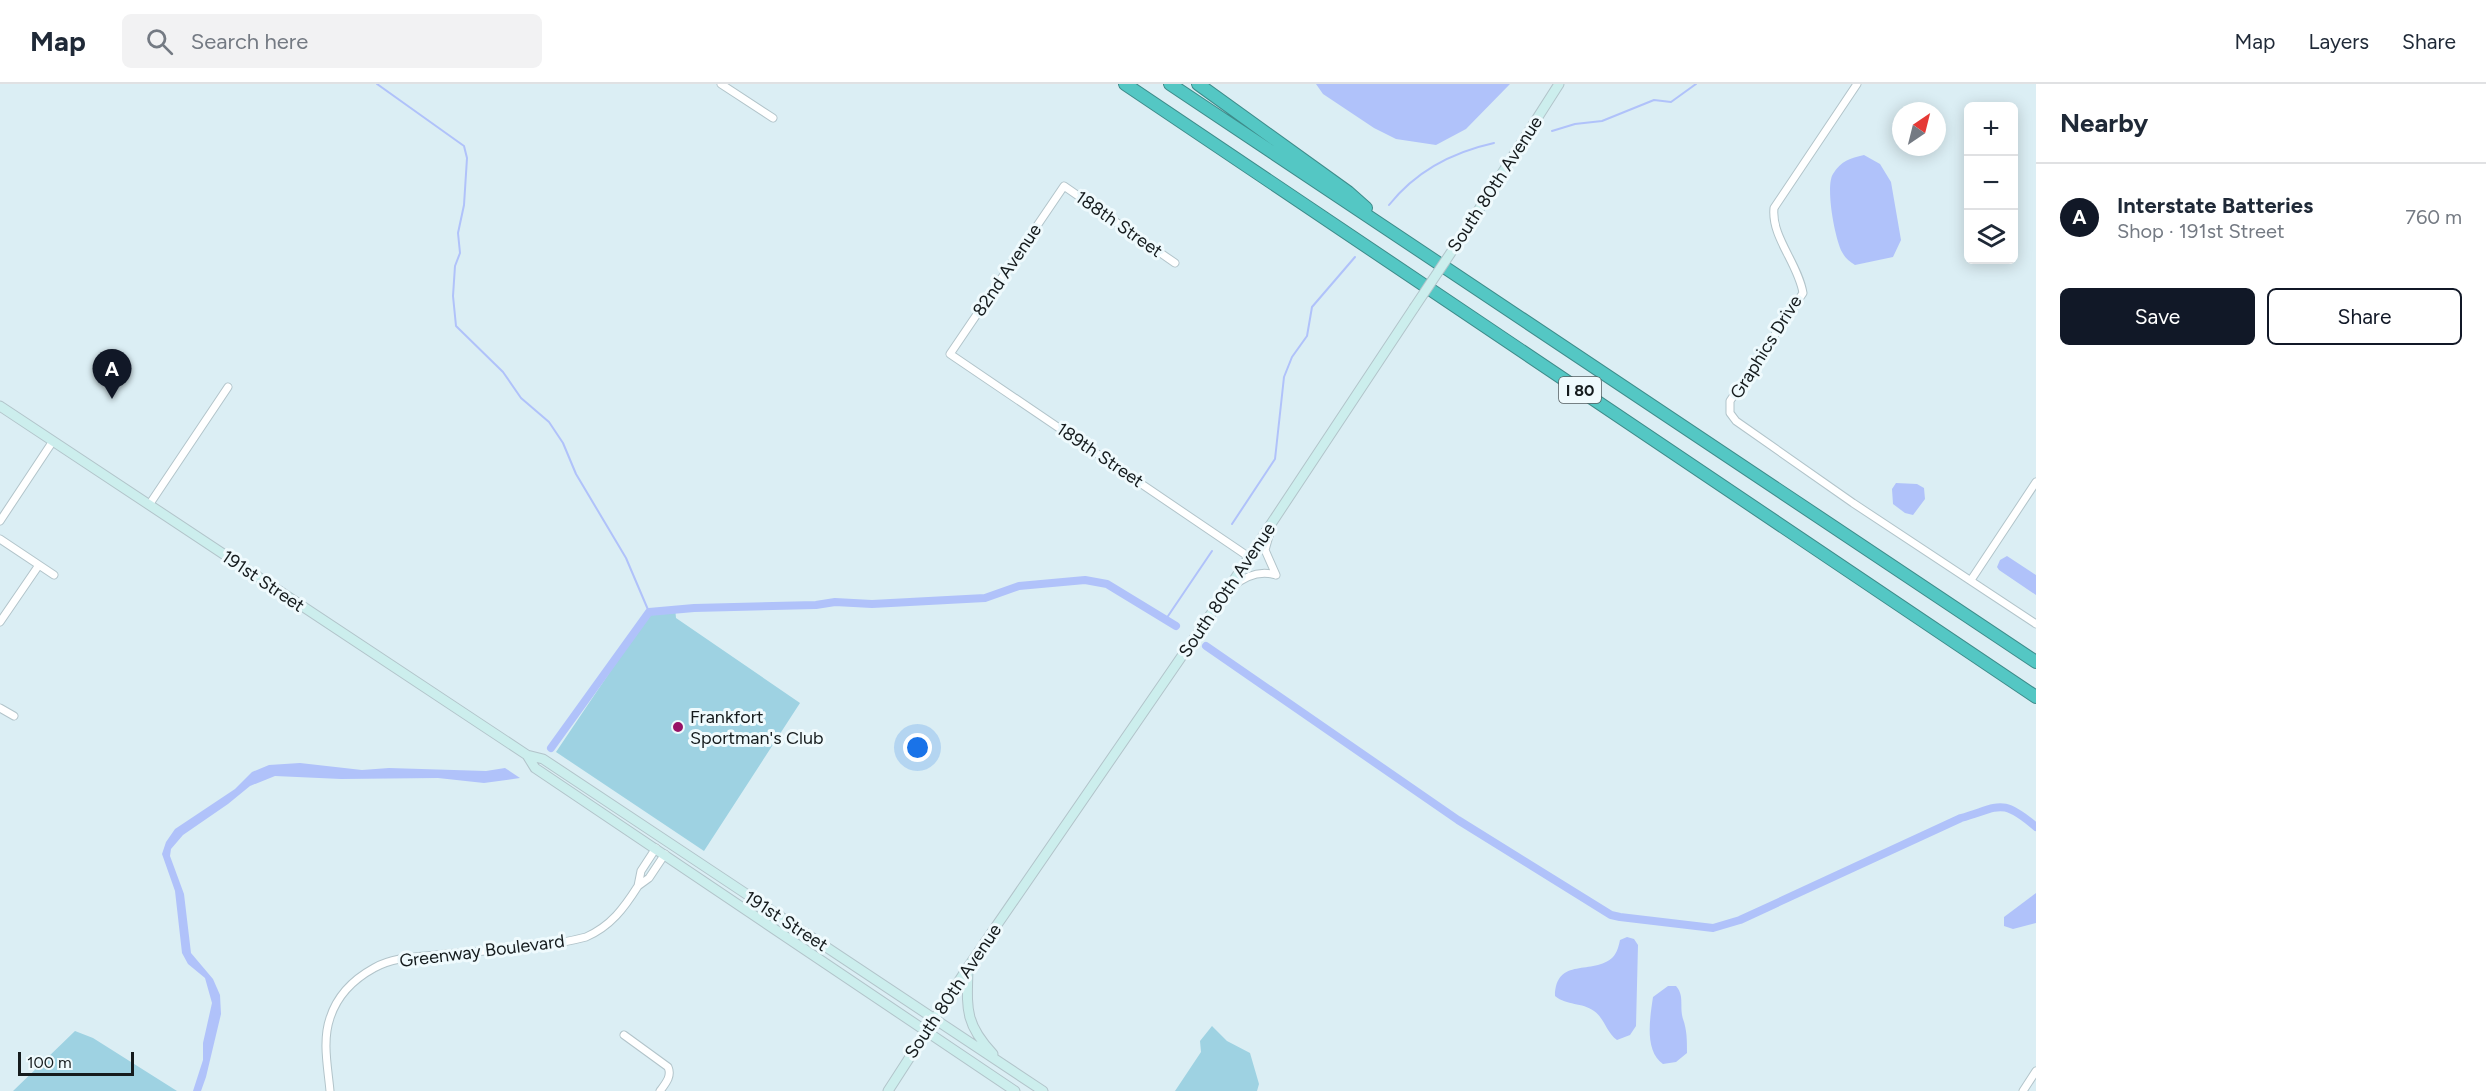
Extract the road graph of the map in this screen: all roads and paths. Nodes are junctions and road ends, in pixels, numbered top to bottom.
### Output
1 (722, 84) edge
2 (1125, 84) edge
3 (1170, 84) edge
4 (1198, 84) edge
5 (1559, 84) edge
6 (1857, 84) edge
7 (773, 118) dead end
8 (1064, 186) joint
9 (1408, 244) junction
10 (1175, 263) dead end
11 (950, 354) joint
12 (228, 387) dead end
13 (0, 406) edge
14 (53, 441) junction
15 (2036, 482) edge
16 (149, 505) junction
17 (1274, 520) junction
18 (0, 521) edge
19 (0, 539) edge
20 (1249, 557) junction
21 (39, 565) junction
22 (54, 575) dead end
23 (1971, 580) junction
24 (1226, 592) junction
25 (0, 622) edge
26 (2036, 624) edge
27 (2036, 662) edge
28 (2036, 697) edge
29 (0, 708) edge
30 (14, 716) dead end
31 (527, 755) junction
32 (660, 851) junction
33 (968, 967) junction
34 (934, 1019) junction
35 (926, 1031) junction
36 (624, 1035) dead end
37 (1000, 1062) junction
38 (2036, 1071) edge
39 (330, 1091) edge
40 (660, 1091) edge
41 (888, 1091) edge
42 (1015, 1091) edge
43 (1043, 1091) edge
44 (2023, 1091) edge

1 - 7 street
2 - 28 highway, I 80
3 - 9 highway, I 80
4 - 9 highway
5 - 17 main road, South 80th Avenue, bridge
6 - 23 street, Graphics Drive
8 - 10 street, 188th Street
8 - 11 street, 82nd Avenue
9 - 27 highway, I 80
11 - 20 street, 189th Street
12 - 16 street
13 - 14 main road, 191st Street
14 - 16 main road, 191st Street
14 - 18 street
15 - 23 street
16 - 31 main road, 191st Street
17 - 20 main road, South 80th Avenue
17 - 24 street
19 - 21 street
20 - 24 main road, South 80th Avenue
21 - 22 street
21 - 25 street
23 - 26 street, Graphics Drive
24 - 33 main road, South 80th Avenue
29 - 30 street
31 - 32 main road, 191st Street
31 - 34 main road, 191st Street
32 - 35 main road, 191st Street
32 - 39 street, Greenway Boulevard
33 - 34 main road, South 80th Avenue
33 - 37 main road
34 - 35 main road, South 80th Avenue
34 - 37 main road, 191st Street
35 - 41 main road, South 80th Avenue
35 - 42 main road, 191st Street
36 - 40 street
37 - 43 main road, 191st Street
38 - 44 street

